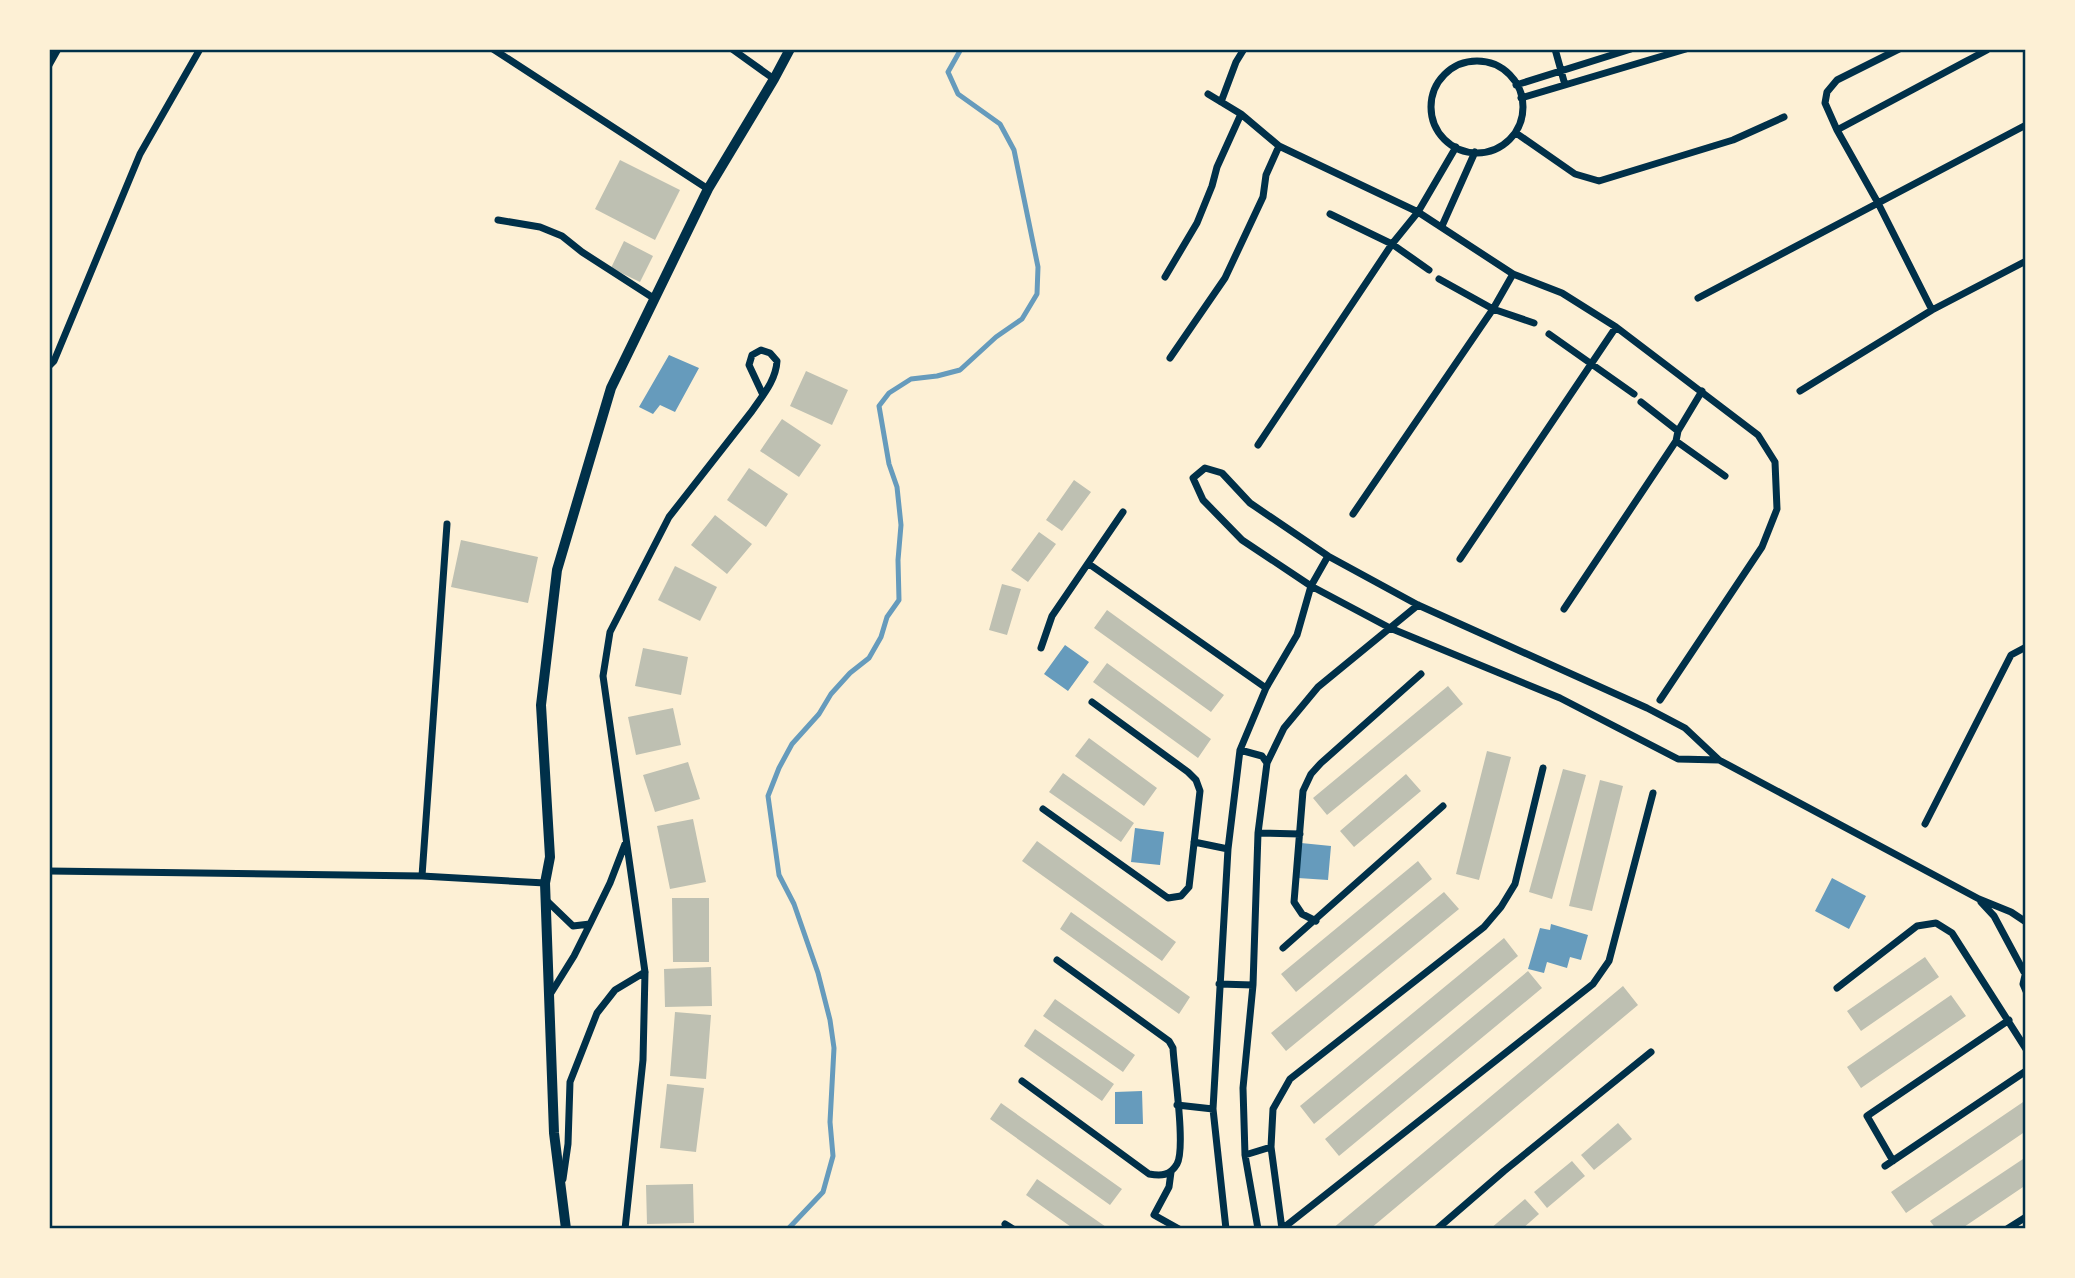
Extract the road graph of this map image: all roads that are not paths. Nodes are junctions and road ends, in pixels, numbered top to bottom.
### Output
1 (58, 49) edge
2 (200, 49) edge
3 (493, 49) edge
4 (732, 49) edge
5 (790, 49) edge
6 (1244, 49) edge
7 (1555, 49) edge
8 (1631, 49) edge
9 (1686, 49) edge
10 (1899, 49) edge
11 (1987, 50) edge
12 (49, 65) edge
13 (1561, 71) junction
14 (775, 79) junction
15 (1516, 85) junction
16 (1565, 85) junction
17 (1208, 94) dead end
18 (1521, 98) junction
19 (1221, 102) junction
20 (1241, 114) junction
21 (1784, 117) dead end
22 (2026, 125) edge
23 (1837, 130) junction
24 (1516, 133) junction
25 (1279, 146) junction
26 (1456, 147) junction
27 (1475, 152) junction
28 (708, 189) junction
29 (1878, 203) junction
30 (1419, 212) junction
31 (1330, 214) dead end
32 (498, 220) dead end
33 (1442, 226) junction
34 (1392, 244) junction
35 (2026, 261) edge
36 (1429, 270) dead end
37 (1513, 274) junction
38 (1165, 277) dead end
39 (1439, 279) dead end
40 (1698, 298) dead end
41 (654, 299) junction
42 (1493, 309) junction
43 (1932, 310) junction
44 (1534, 323) dead end
45 (1616, 327) junction
46 (1549, 334) dead end
47 (1170, 358) dead end
48 (1592, 363) junction
49 (49, 366) edge
50 (1702, 391) junction
51 (1800, 391) dead end
52 (1634, 394) dead end
53 (763, 395) junction
54 (1641, 402) dead end
55 (1678, 431) junction
56 (1676, 441) junction
57 (1258, 445) dead end
58 (1725, 476) dead end
59 (1123, 512) dead end
60 (1353, 514) dead end
61 (447, 524) dead end
62 (1328, 556) junction
63 (1460, 559) dead end
64 (1089, 564) junction
65 (1311, 586) junction
66 (1418, 606) junction
67 (1564, 609) dead end
68 (1390, 628) junction
69 (2026, 647) edge
70 (1041, 648) dead end
71 (1421, 674) dead end
72 (1266, 688) junction
73 (1660, 700) dead end
74 (1092, 702) dead end
75 (1240, 750) junction
76 (1719, 760) junction
77 (1267, 763) junction
78 (1543, 768) dead end
79 (1653, 793) dead end
80 (1443, 806) dead end
81 (1044, 809) dead end
82 (1925, 824) dead end
83 (1258, 833) junction
84 (1300, 834) junction
85 (626, 842) junction
86 (1194, 842) junction
87 (1228, 849) junction
88 (49, 871) edge
89 (422, 876) junction
90 (545, 883) junction
91 (546, 899) junction
92 (1979, 899) junction
93 (1315, 920) junction
94 (2026, 922) edge
95 (590, 924) junction
96 (1283, 948) dead end
97 (1057, 960) dead end
98 (2025, 971) edge
99 (645, 972) junction
100 (1219, 984) junction
101 (1253, 985) junction
102 (1838, 988) dead end
103 (2026, 991) edge
104 (550, 995) junction
105 (2009, 1020) junction
106 (2026, 1049) edge
107 (1651, 1052) dead end
108 (2026, 1071) edge
109 (1022, 1082) dead end
110 (1177, 1105) junction
111 (1213, 1109) junction
112 (1271, 1147) junction
113 (1245, 1154) junction
114 (1893, 1161) junction
115 (1885, 1167) dead end
116 (1171, 1172) junction
117 (562, 1187) junction
118 (2026, 1217) edge
119 (1005, 1224) dead end
120 (566, 1229) edge
121 (625, 1229) edge
122 (1013, 1229) edge
123 (1180, 1229) edge
124 (1226, 1229) edge
125 (1258, 1229) edge
126 (1437, 1229) edge
127 (2007, 1229) edge

1 - 12 street
2 - 49 street
3 - 28 street
4 - 14 street
5 - 14 street
6 - 19 street
7 - 13 street
8 - 13 street
9 - 16 street
10 - 23 street
11 - 23 street
13 - 15 street
13 - 16 street
14 - 28 street
15 - 18 street
15 - 26 street
16 - 18 street
17 - 19 street
18 - 24 street
19 - 20 street
20 - 25 street
20 - 38 street
21 - 24 street
22 - 29 street
23 - 29 street
24 - 27 street
25 - 30 street
25 - 47 street
26 - 27 street
26 - 30 street
27 - 33 street
28 - 41 street
29 - 40 street
29 - 43 street
30 - 33 street
30 - 34 street
31 - 34 street
32 - 41 street
33 - 37 street
34 - 36 street
34 - 57 street
35 - 43 street
37 - 42 street
37 - 45 street
39 - 42 street
41 - 90 street
42 - 44 street
42 - 60 street
43 - 51 street
45 - 48 street
45 - 50 street
46 - 48 street
48 - 52 street
48 - 63 street
50 - 55 street
50 - 73 street
53 - 53 street
53 - 85 street
54 - 55 street
55 - 56 street
56 - 58 street
56 - 67 street
59 - 64 street
61 - 89 street
62 - 65 street
62 - 65 street
62 - 66 street
64 - 70 street
64 - 72 street
65 - 68 street
65 - 72 street
66 - 68 street
66 - 76 street
68 - 76 street
68 - 77 street
69 - 82 street
71 - 84 street
72 - 75 street
74 - 86 street
75 - 77 street
75 - 87 street
76 - 92 street
77 - 83 street
78 - 112 street
79 - 112 street
80 - 93 street
81 - 86 street
83 - 84 street
83 - 101 street
84 - 93 street
85 - 95 street
85 - 99 street
86 - 87 street
87 - 100 street
88 - 89 street
89 - 90 street
90 - 91 street
91 - 95 street
91 - 104 street
92 - 94 street
92 - 98 street
93 - 96 street
95 - 104 street
97 - 110 street
98 - 103 street
99 - 117 street
99 - 121 street
100 - 101 street
100 - 111 street
101 - 113 street
102 - 105 street
104 - 117 street
105 - 106 street
105 - 114 street
107 - 126 street
108 - 114 street
109 - 116 street
110 - 111 street
110 - 116 street
111 - 124 street
112 - 113 street
113 - 125 street
114 - 115 street
116 - 123 street
117 - 120 street
118 - 127 street
119 - 122 street

